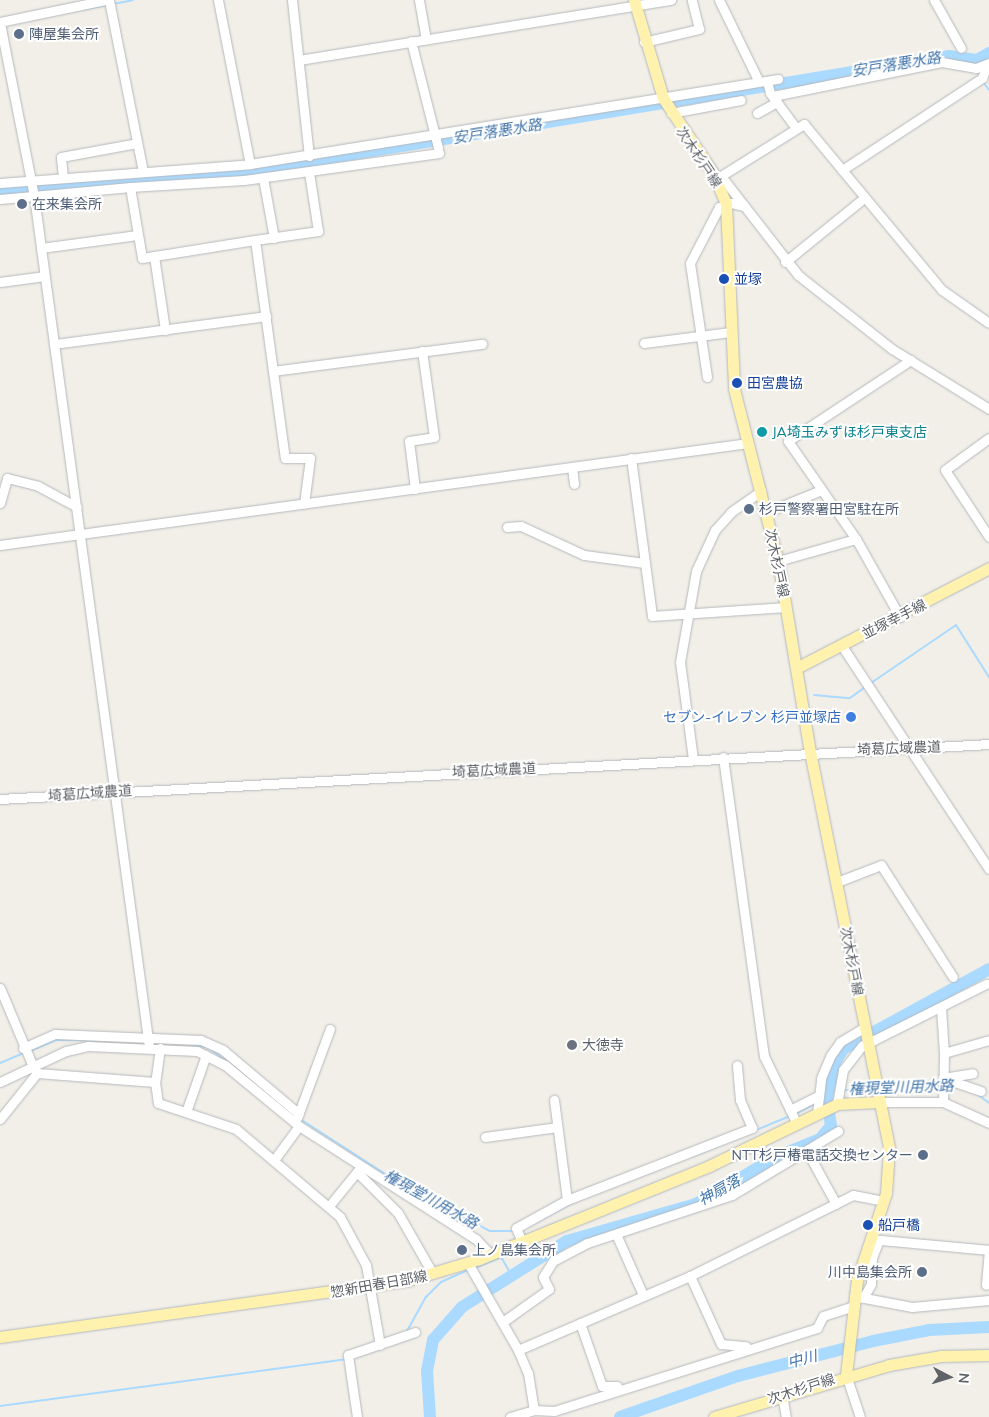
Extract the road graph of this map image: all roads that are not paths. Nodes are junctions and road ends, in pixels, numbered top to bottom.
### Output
1 (108, 0) edge
2 (218, 0) edge
3 (292, 0) edge
4 (419, 0) edge
5 (671, 0) edge
6 (692, 0) edge
7 (719, 0) edge
8 (934, 0) edge
9 (634, 3) edge
10 (0, 23) edge
11 (426, 39) junction
12 (411, 41) junction
13 (644, 42) junction
14 (961, 48) dead end
15 (299, 60) junction
16 (988, 64) edge
17 (778, 79) dead end
18 (763, 82) junction
19 (773, 97) junction
20 (664, 98) junction
21 (741, 100) dead end
22 (671, 113) junction
23 (757, 113) dead end
24 (796, 128) junction
25 (436, 138) junction
26 (137, 143) junction
27 (309, 156) junction
28 (250, 164) junction
29 (143, 170) junction
30 (842, 170) junction
31 (309, 172) junction
32 (63, 177) junction
33 (263, 178) junction
34 (719, 178) junction
35 (0, 183) edge
36 (130, 187) junction
37 (33, 188) junction
38 (864, 198) junction
39 (0, 199) edge
40 (726, 203) junction
41 (743, 206) junction
42 (137, 235) junction
43 (274, 238) junction
44 (255, 240) junction
45 (41, 248) junction
46 (154, 256) junction
47 (785, 262) junction
48 (45, 276) junction
49 (0, 282) edge
50 (266, 316) junction
51 (989, 323) edge
52 (165, 330) junction
53 (730, 332) junction
54 (701, 335) junction
55 (644, 343) dead end
56 (54, 344) junction
57 (482, 344) dead end
58 (422, 351) junction
59 (911, 360) junction
60 (273, 371) junction
61 (707, 376) dead end
62 (989, 409) edge
63 (989, 438) edge
64 (748, 444) junction
65 (631, 458) junction
66 (572, 467) junction
67 (574, 484) dead end
68 (415, 489) junction
69 (761, 490) junction
70 (819, 491) junction
71 (0, 503) edge
72 (304, 504) junction
73 (77, 507) junction
74 (767, 512) junction
75 (507, 527) dead end
76 (80, 534) junction
77 (989, 537) edge
78 (856, 539) junction
79 (0, 545) edge
80 (778, 561) junction
81 (644, 563) junction
82 (989, 568) edge
83 (786, 607) junction
84 (687, 617) junction
85 (900, 617) junction
86 (842, 646) junction
87 (798, 667) junction
88 (989, 744) edge
89 (908, 748) junction
90 (810, 752) junction
91 (723, 756) junction
92 (693, 759) junction
93 (115, 791) junction
94 (0, 799) edge
95 (989, 869) edge
96 (837, 882) junction
97 (953, 977) dead end
98 (986, 984) dead end
99 (0, 988) edge
100 (3, 1004) edge
101 (941, 1008) junction
102 (865, 1027) junction
103 (330, 1029) dead end
104 (148, 1035) junction
105 (201, 1040) junction
106 (989, 1040) edge
107 (868, 1044) junction
108 (149, 1047) junction
109 (23, 1048) junction
110 (160, 1048) junction
111 (197, 1051) junction
112 (944, 1053) junction
113 (206, 1055) junction
114 (737, 1065) dead end
115 (34, 1069) junction
116 (973, 1073) dead end
117 (943, 1078) junction
118 (0, 1082) edge
119 (155, 1082) junction
120 (981, 1091) dead end
121 (818, 1096) junction
122 (554, 1100) dead end
123 (878, 1102) junction
124 (943, 1102) junction
125 (837, 1104) junction
126 (790, 1110) junction
127 (186, 1112) junction
128 (817, 1113) junction
129 (299, 1114) junction
130 (0, 1119) edge
131 (989, 1123) edge
132 (797, 1124) junction
133 (296, 1125) junction
134 (557, 1127) junction
135 (838, 1131) dead end
136 (485, 1137) dead end
137 (808, 1153) junction
138 (274, 1160) junction
139 (359, 1169) junction
140 (567, 1200) junction
141 (883, 1201) junction
142 (836, 1204) junction
143 (329, 1206) junction
144 (616, 1234) junction
145 (874, 1240) junction
146 (522, 1242) junction
147 (489, 1253) junction
148 (468, 1263) junction
149 (433, 1274) junction
150 (690, 1276) junction
151 (986, 1285) dead end
152 (371, 1287) junction
153 (643, 1295) junction
154 (989, 1300) edge
155 (856, 1302) junction
156 (504, 1321) junction
157 (580, 1323) junction
158 (415, 1332) dead end
159 (0, 1337) edge
160 (380, 1345) junction
161 (752, 1346) junction
162 (518, 1350) junction
163 (989, 1355) edge
164 (846, 1375) junction
165 (626, 1386) junction
166 (782, 1395) junction
167 (535, 1413) edge
168 (357, 1417) edge
169 (510, 1417) edge
170 (714, 1417) edge
171 (786, 1417) edge
172 (860, 1417) edge

1 - 10 street
1 - 26 street
2 - 28 street
3 - 15 street
4 - 11 street
5 - 9 street
6 - 13 street
7 - 18 street
8 - 14 street
9 - 11 street
9 - 13 main road
10 - 37 street
11 - 12 street
12 - 15 street
12 - 25 street
13 - 20 main road
15 - 27 street
16 - 19 street
16 - 30 street
17 - 18 street
18 - 19 street
18 - 20 street
19 - 23 street
19 - 24 street
20 - 22 main road, 次木杉戸線
20 - 25 street
21 - 22 street
22 - 34 main road, 次木杉戸線
24 - 30 street
24 - 34 street
25 - 27 street
25 - 31 street
26 - 29 street
26 - 32 street
27 - 28 street
28 - 29 street
29 - 32 street
30 - 38 street
31 - 33 street
31 - 43 street
32 - 37 street
33 - 36 street
33 - 43 street
34 - 40 main road, 次木杉戸線
34 - 41 street
35 - 37 street
36 - 37 street
36 - 42 street
37 - 39 street
37 - 45 street
38 - 47 street
38 - 51 street
40 - 41 street
40 - 53 main road, 次木杉戸線
40 - 54 street
41 - 47 street
42 - 45 street
42 - 46 street
43 - 44 street
44 - 46 street
44 - 50 street
45 - 48 street
46 - 52 street
47 - 59 street
48 - 49 street
48 - 56 street
50 - 52 street
50 - 60 street
52 - 56 street
53 - 54 street
53 - 64 main road, 次木杉戸線
54 - 55 street
54 - 61 street
56 - 73 street
57 - 58 street
58 - 60 street
58 - 68 street
59 - 62 street
59 - 70 street
60 - 72 street
63 - 77 street
64 - 65 street
64 - 69 main road, 次木杉戸線
65 - 66 street
65 - 81 street
66 - 67 street
66 - 68 street
68 - 72 street
69 - 74 main road, 次木杉戸線
69 - 84 street
70 - 74 street
70 - 78 street
71 - 73 street
72 - 76 street
73 - 76 street
74 - 80 main road, 次木杉戸線
75 - 81 street
76 - 79 street
76 - 93 street
78 - 80 street
78 - 85 street
80 - 83 main road, 次木杉戸線
81 - 84 street
82 - 85 main road, 並塚幸手線
83 - 84 street
83 - 87 main road, 次木杉戸線
84 - 92 street
85 - 86 main road, 並塚幸手線
86 - 87 main road, 並塚幸手線
86 - 89 street
87 - 90 main road, 次木杉戸線
88 - 89 street, 埼葛広域農道
89 - 90 street, 埼葛広域農道
89 - 95 street
90 - 91 street, 埼葛広域農道
90 - 96 main road, 次木杉戸線
91 - 92 street, 埼葛広域農道
91 - 126 street
92 - 93 street, 埼葛広域農道
93 - 94 street, 埼葛広域農道
93 - 104 street
96 - 97 street
96 - 102 main road, 次木杉戸線
98 - 101 street
99 - 100 street
100 - 109 street
101 - 107 street
101 - 112 street
102 - 107 main road, 次木杉戸線
102 - 121 street
103 - 129 street
104 - 105 street
104 - 108 street
104 - 109 street
105 - 111 street
105 - 129 street
106 - 112 street
107 - 123 main road
107 - 125 street
108 - 110 street
108 - 115 street
109 - 115 street
110 - 111 street
110 - 119 street
111 - 113 street
112 - 117 street
113 - 127 street
113 - 133 street
114 - 140 street
115 - 118 street
115 - 119 street
115 - 130 street
116 - 117 street
117 - 120 street
117 - 124 street
119 - 127 street
121 - 126 street
121 - 128 street
122 - 134 street
123 - 124 street
123 - 125 main road
123 - 141 main road
124 - 131 street
125 - 128 main road, 惣新田春日部線
126 - 132 street
127 - 138 street
128 - 132 main road, 惣新田春日部線
129 - 133 street
132 - 146 main road, 惣新田春日部線
133 - 138 street
133 - 139 street
134 - 136 street
134 - 140 street
135 - 137 street
137 - 142 street
137 - 144 street
138 - 143 street
139 - 143 street
139 - 147 street
139 - 149 street
140 - 146 street
141 - 142 street
141 - 145 main road
142 - 150 street
143 - 152 street
144 - 153 street
144 - 156 street
145 - 151 street
145 - 155 main road
146 - 147 main road, 惣新田春日部線
147 - 148 main road, 惣新田春日部線
148 - 149 main road, 惣新田春日部線
148 - 156 street
149 - 152 main road, 惣新田春日部線
150 - 153 street
150 - 161 street
152 - 159 main road, 惣新田春日部線
152 - 160 street
153 - 157 street
154 - 155 street
155 - 161 street
155 - 164 main road, 次木杉戸線
156 - 162 street
157 - 162 street
157 - 165 street
158 - 160 street
160 - 168 street
161 - 165 street
162 - 167 street
163 - 164 main road
164 - 166 main road, 次木杉戸線
164 - 172 street
165 - 167 street
166 - 170 main road, 次木杉戸線
166 - 171 street
167 - 169 street

